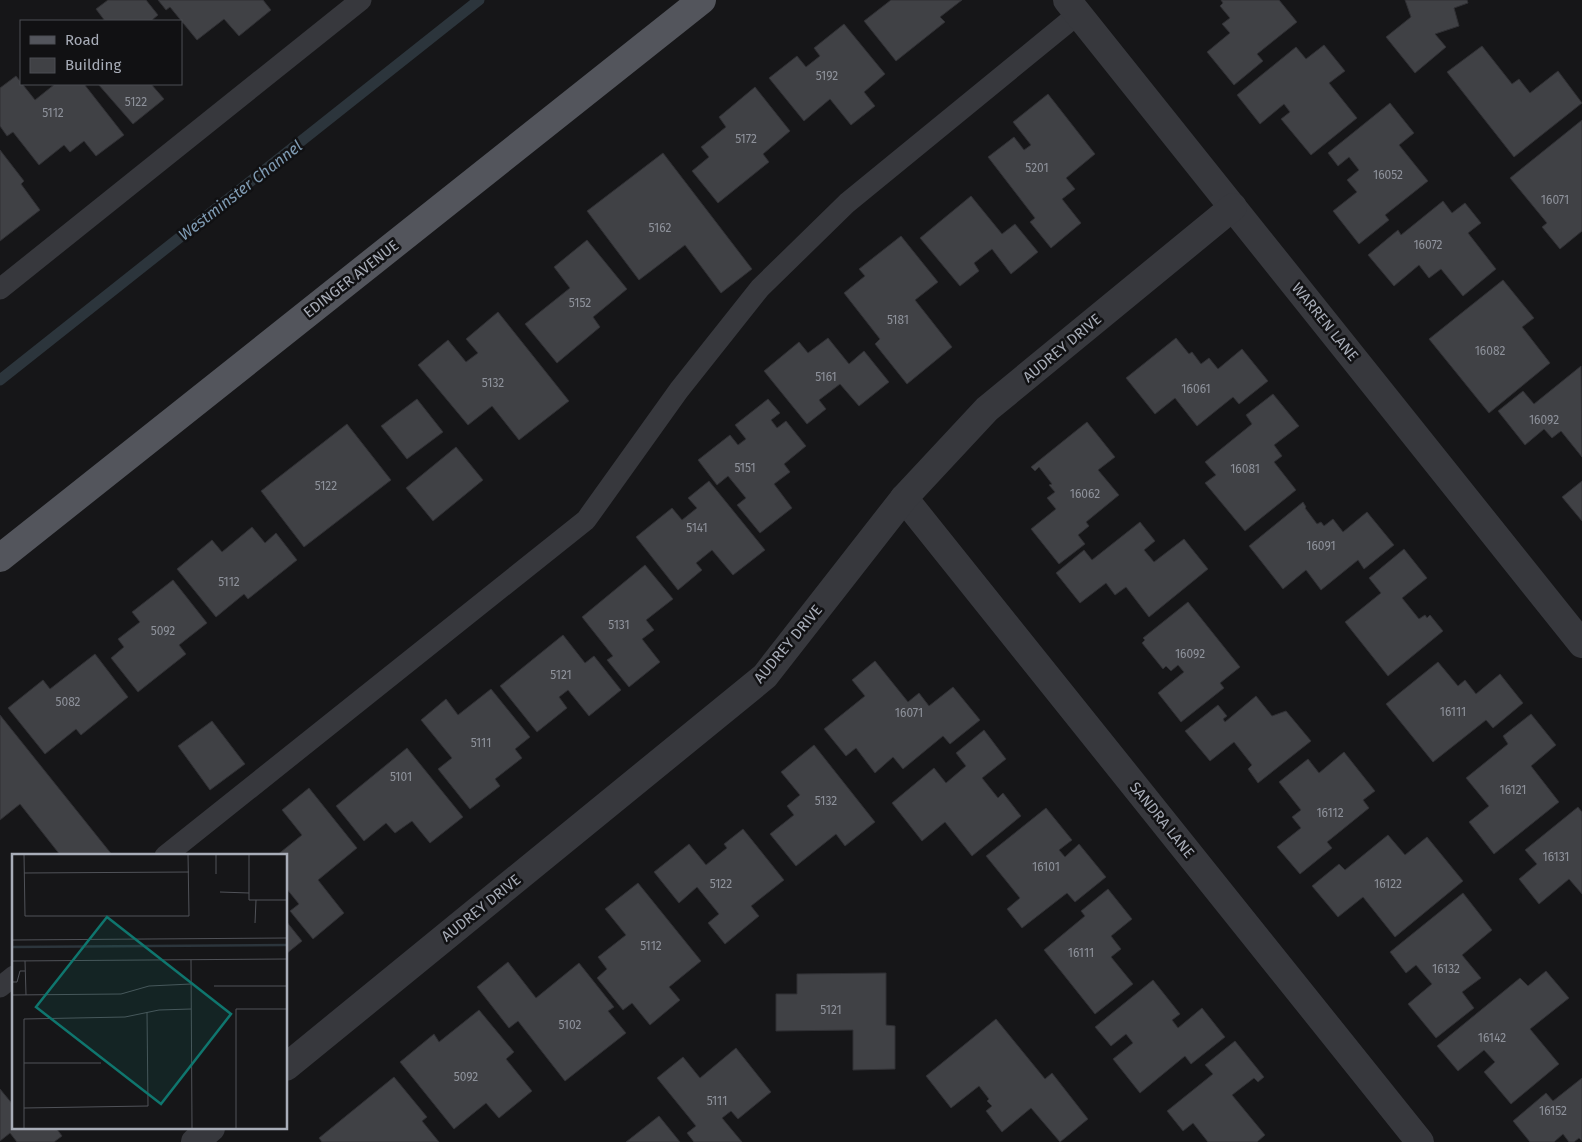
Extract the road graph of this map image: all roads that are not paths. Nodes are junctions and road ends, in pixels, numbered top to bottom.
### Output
1 (361, 0) edge
2 (702, 0) edge
3 (1073, 7) edge
4 (1233, 207) junction
5 (0, 289) edge
6 (904, 498) junction
7 (0, 558) edge
8 (1582, 644) edge
9 (168, 854) edge
10 (12, 978) edge
11 (0, 987) edge
12 (288, 1065) edge
13 (209, 1130) edge
14 (194, 1142) edge
15 (1420, 1142) edge

1 - 5 lane
2 - 7 main road, EDINGER AVENUE
3 - 4 street, WARREN LANE
3 - 9 lane
4 - 6 street, AUDREY DRIVE
4 - 8 street, WARREN LANE
6 - 12 street, AUDREY DRIVE
6 - 15 street, SANDRA LANE
10 - 11 lane
13 - 14 street

